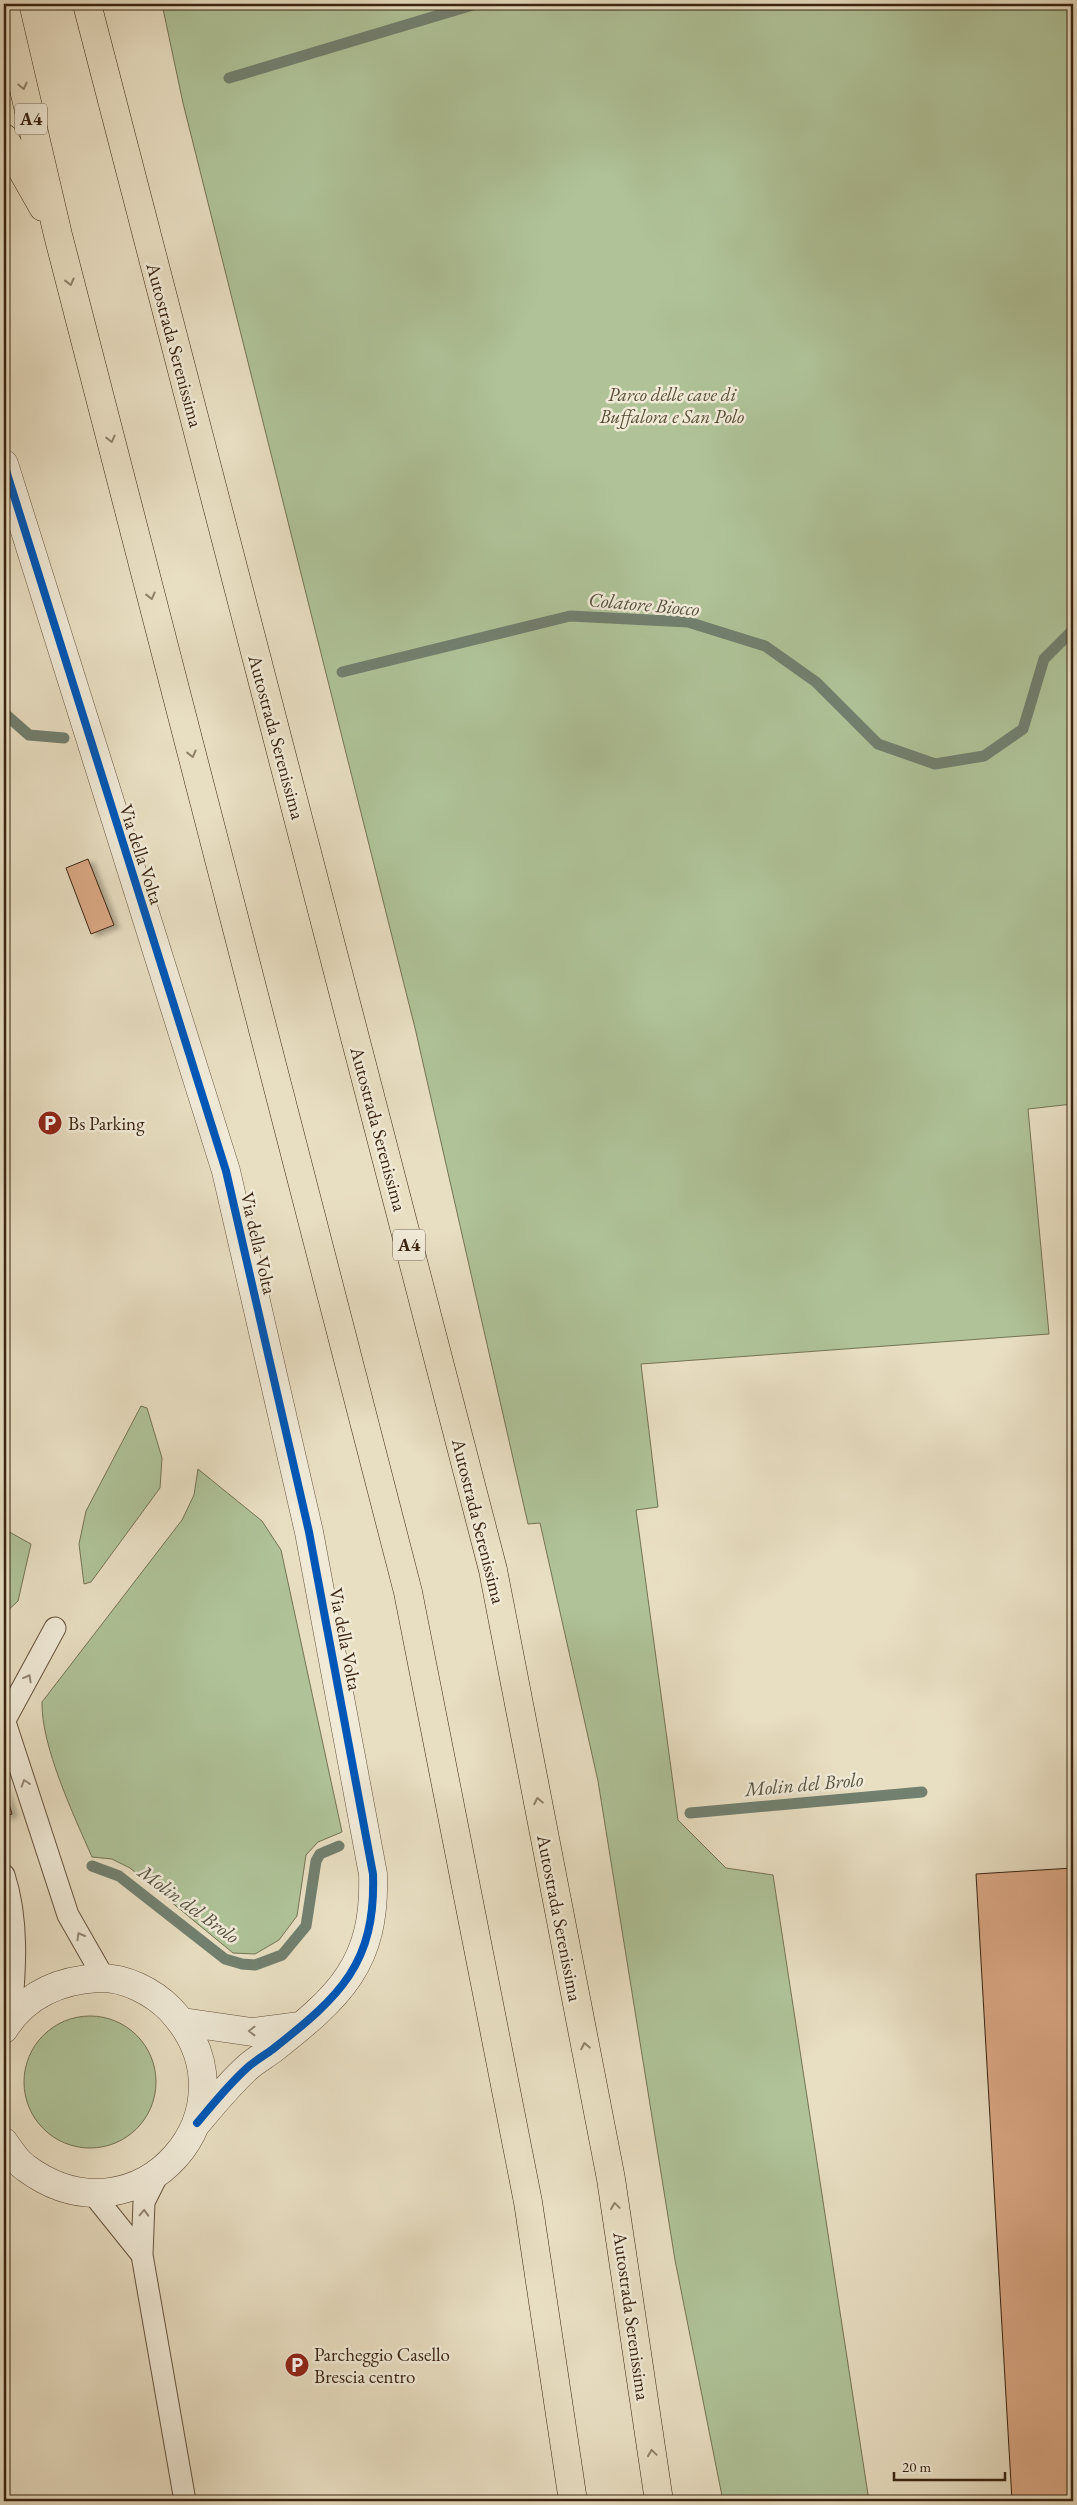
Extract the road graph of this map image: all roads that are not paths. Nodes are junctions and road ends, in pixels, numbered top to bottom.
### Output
1 (4, 4) edge
2 (87, 4) edge
3 (4, 138) edge
4 (58, 234) junction
5 (4, 464) edge
6 (55, 1628) dead end
7 (4, 1720) edge
8 (4, 1875) edge
9 (104, 1978) junction
10 (183, 2022) junction
11 (8, 2023) edge
12 (300, 2026) junction
13 (197, 2123) junction
14 (4, 2142) edge
15 (158, 2174) junction
16 (93, 2194) junction
17 (142, 2255) junction
18 (185, 2501) edge
19 (573, 2501) edge
20 (659, 2501) edge

1 -> 4 highway, A4
20 -> 2 highway, Autostrada Serenissima / A4
3 - 4 highway
4 -> 19 highway, A4
5 - 12 street, Via della Volta
7 -> 6 lane
9 -> 7 lane
8 - 11 lane
9 - 10 street
9 - 11 street
12 -> 10 street
10 - 13 street
12 - 13 street, Via della Volta
13 - 15 street
14 - 16 street
15 - 16 street
17 -> 15 lane
16 - 17 lane
17 - 18 lane

